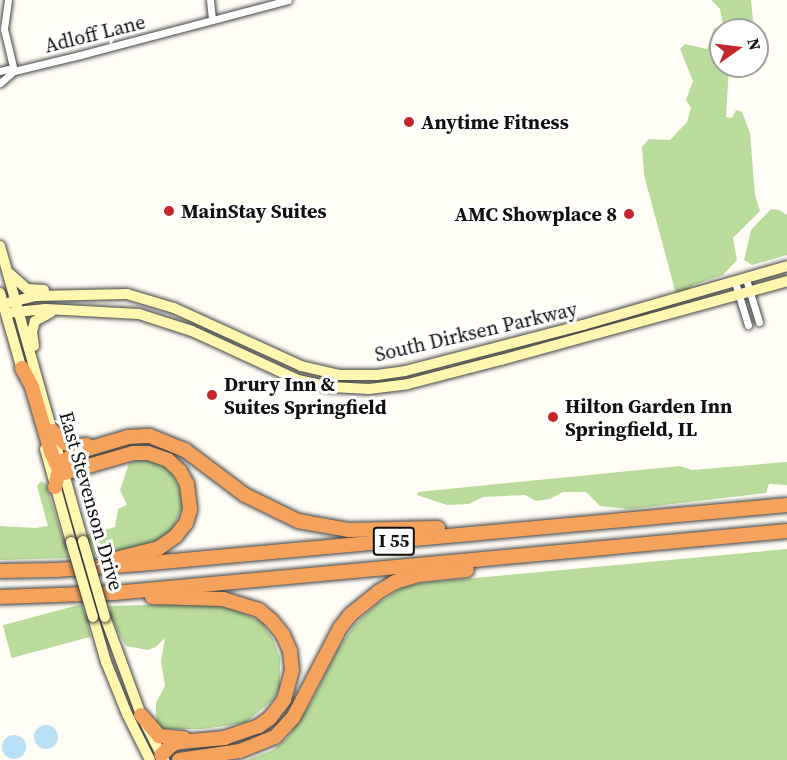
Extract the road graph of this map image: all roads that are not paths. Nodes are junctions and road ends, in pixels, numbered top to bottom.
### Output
1 (8, 0) edge
2 (210, 0) edge
3 (288, 0) edge
4 (212, 20) junction
5 (0, 71) edge
6 (14, 71) junction
7 (0, 83) edge
8 (0, 246) edge
9 (787, 266) edge
10 (6, 269) junction
11 (746, 279) junction
12 (787, 280) edge
13 (735, 282) junction
14 (750, 292) junction
15 (113, 293) junction
16 (739, 296) junction
17 (3, 303) edge
18 (17, 306) junction
19 (55, 311) junction
20 (759, 322) dead end
21 (748, 325) dead end
22 (258, 346) junction
23 (281, 346) dead end
24 (22, 368) junction
25 (45, 404) junction
26 (52, 431) junction
27 (185, 450) junction
28 (62, 468) junction
29 (55, 487) junction
30 (787, 505) edge
31 (560, 526) junction
32 (787, 531) edge
33 (609, 547) junction
34 (0, 566) edge
35 (0, 571) edge
36 (0, 597) edge
37 (22, 597) junction
38 (141, 715) junction
39 (237, 734) junction
40 (158, 759) edge
41 (179, 760) edge

1 - 6 street
2 - 4 street
3 - 4 street, Adloff Lane
4 - 6 street, Adloff Lane
5 - 6 street, Adloff Lane
6 - 7 street, Adloff Lane
8 - 10 main road, East Stevenson Drive
9 - 11 main road, South Dirksen Parkway
10 - 15 main road
10 - 18 main road, East Stevenson Drive
11 - 13 main road, South Dirksen Parkway
11 - 14 street
12 - 14 main road, South Dirksen Parkway
13 - 16 street
13 - 22 main road, South Dirksen Parkway
14 - 16 main road, South Dirksen Parkway
14 - 20 street
15 - 18 main road, South Dirksen Parkway
15 - 22 main road, South Dirksen Parkway
16 - 19 main road, South Dirksen Parkway
16 - 21 street
17 - 18 main road, South Dirksen Parkway
17 - 24 main road, East Stevenson Drive
18 - 19 main road, South Dirksen Parkway
18 - 25 main road, East Stevenson Drive
19 - 25 main road
22 - 23 main road
24 - 28 highway
24 - 29 main road, East Stevenson Drive
25 - 26 main road, East Stevenson Drive
26 - 27 highway
26 - 28 main road, East Stevenson Drive
27 - 28 highway
27 - 31 highway
28 - 29 highway
28 - 34 highway
28 - 38 main road, East Stevenson Drive, bridge
29 - 40 main road, East Stevenson Drive, bridge
30 - 31 highway, I 55
31 - 35 highway, I 55
32 - 33 highway, I 55
33 - 37 highway, I 55
33 - 41 highway
36 - 37 highway, I 55
37 - 39 highway
38 - 39 highway
38 - 40 main road, East Stevenson Drive
39 - 40 highway

